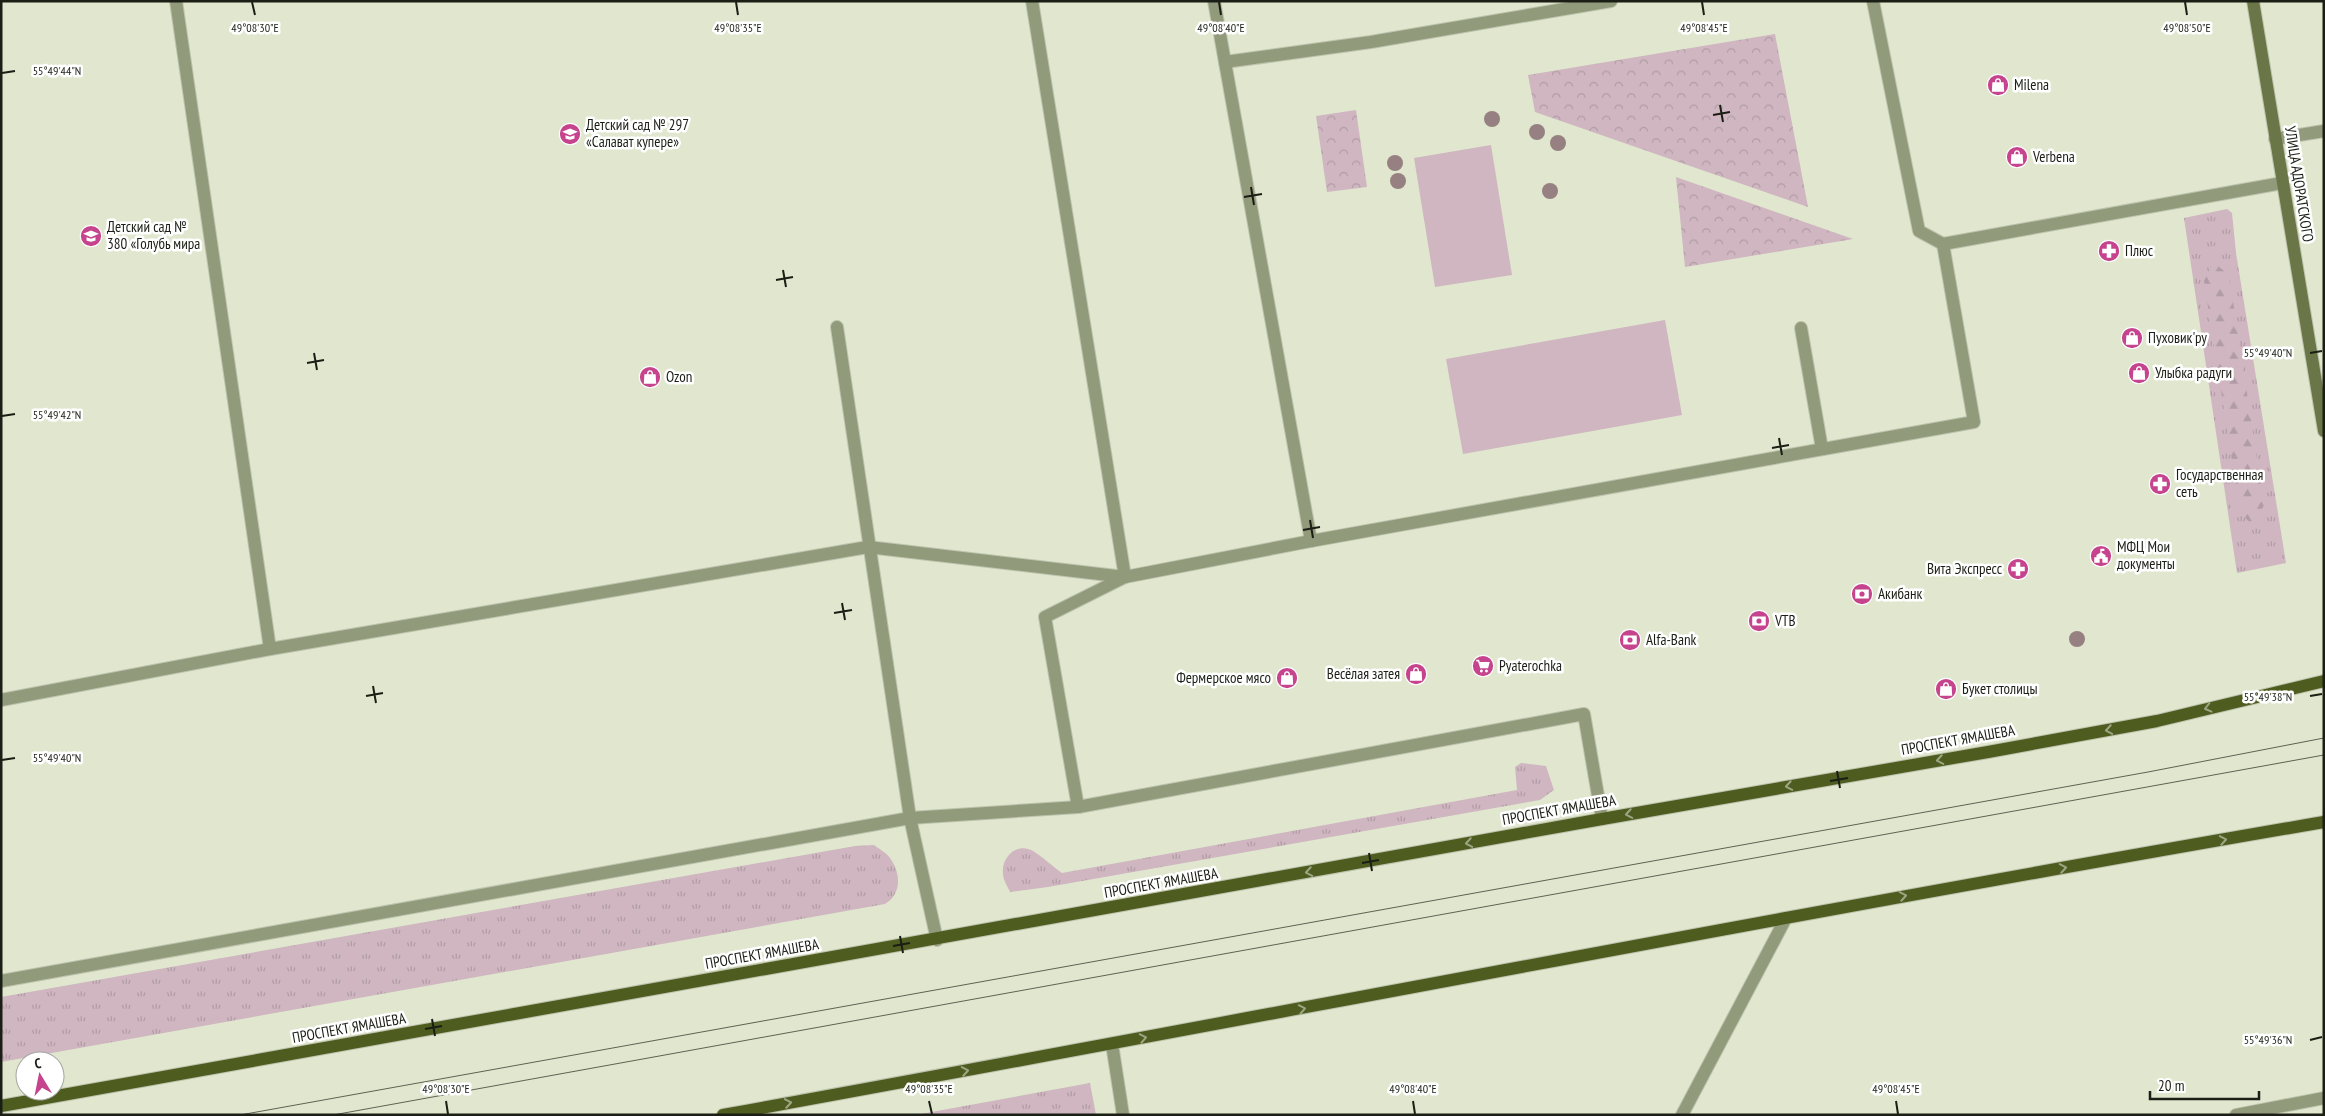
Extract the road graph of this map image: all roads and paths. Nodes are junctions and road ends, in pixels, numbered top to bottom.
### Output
1 (176, 1) edge
2 (1032, 1) edge
3 (1214, 1) edge
4 (1611, 1) edge
5 (1873, 1) edge
6 (2253, 1) edge
7 (1225, 62) junction
8 (2324, 131) edge
9 (2275, 139) junction
10 (2282, 184) junction
11 (1943, 244) junction
12 (836, 327) dead end
13 (1801, 328) dead end
14 (2324, 431) edge
15 (1822, 449) junction
16 (1311, 541) junction
17 (868, 547) junction
18 (1125, 577) junction
19 (270, 650) junction
20 (2324, 680) edge
21 (1, 700) edge
22 (1078, 807) junction
23 (910, 818) junction
24 (1602, 819) junction
25 (2324, 822) edge
26 (1786, 918) junction
27 (936, 940) junction
28 (1, 981) edge
29 (1112, 1044) junction
30 (2324, 1098) edge
31 (1, 1106) edge
32 (723, 1115) edge
33 (1123, 1115) edge
34 (1682, 1115) edge
35 (2236, 1115) edge

1 - 19 lane
2 - 18 lane
3 - 7 lane
4 - 7 lane
5 - 11 lane
6 - 9 street, УЛИЦА АДОРАТСКОГО
7 - 16 lane
8 - 9 lane
9 - 10 street, УЛИЦА АДОРАТСКОГО
10 - 11 lane
10 - 14 street, УЛИЦА АДОРАТСКОГО
11 - 15 lane
12 - 17 lane
13 - 15 lane
15 - 16 lane
16 - 18 lane
17 - 18 lane
17 - 19 lane
17 - 23 lane
18 - 22 lane
19 - 21 lane
20 -> 24 main road, ПРОСПЕКТ ЯМАШЕВА
22 - 23 lane
22 - 24 lane
23 - 27 lane
23 - 28 lane
24 -> 27 main road, ПРОСПЕКТ ЯМАШЕВА
26 -> 25 main road
29 -> 26 main road
26 - 34 lane
27 - 31 main road, ПРОСПЕКТ ЯМАШЕВА
32 -> 29 main road
29 - 33 lane
30 - 35 lane

